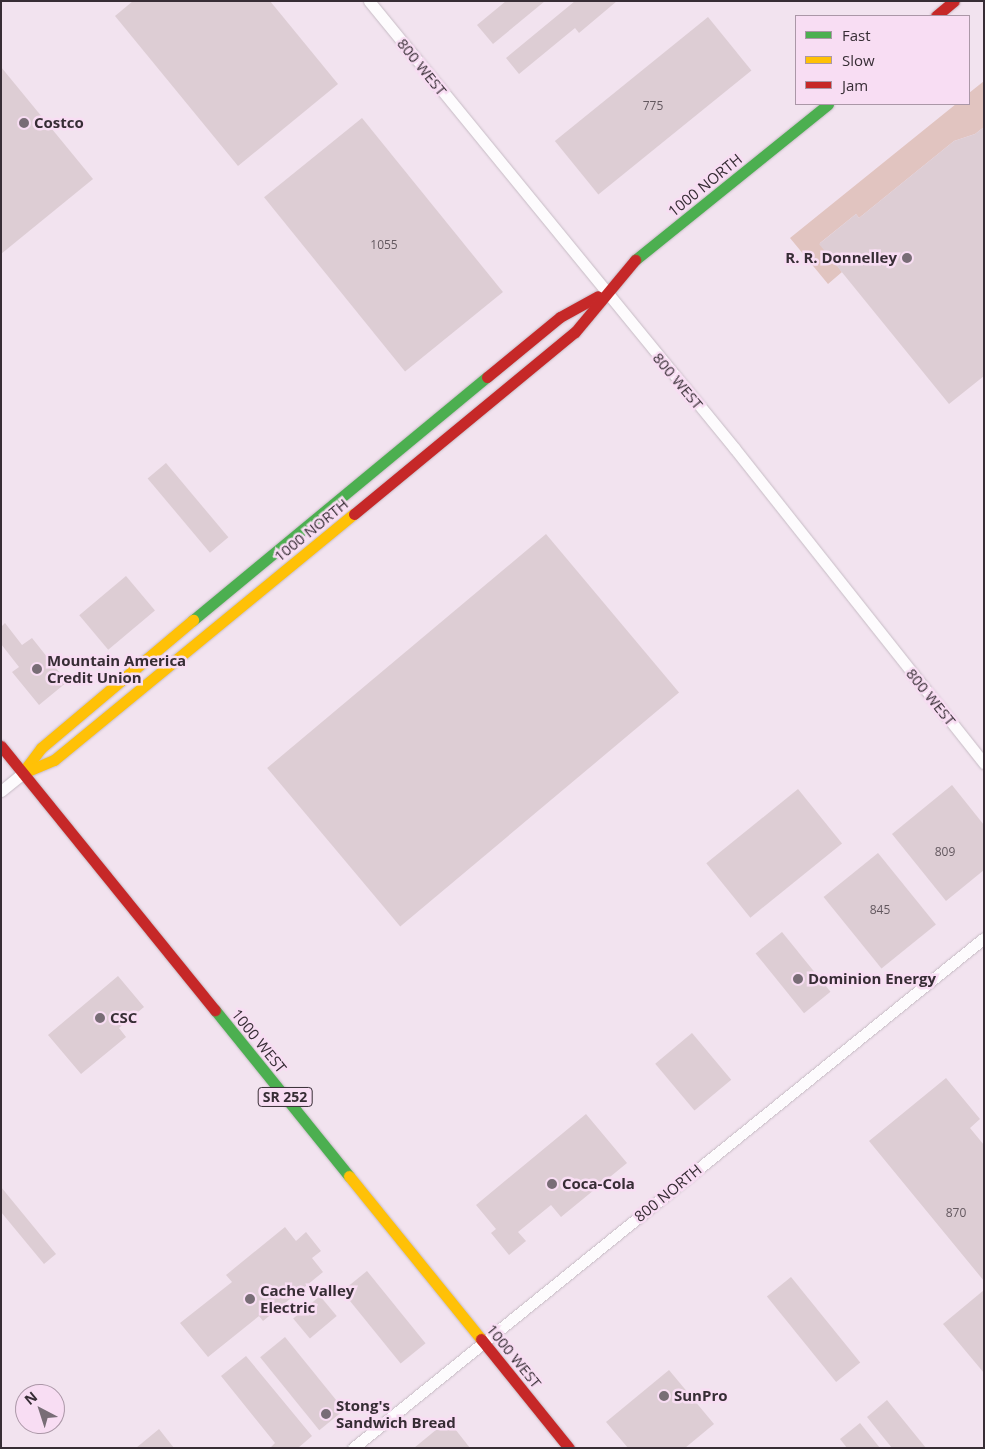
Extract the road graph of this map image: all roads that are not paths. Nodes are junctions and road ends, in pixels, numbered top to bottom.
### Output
1 (369, 1) edge
2 (954, 1) edge
3 (937, 15) edge
4 (827, 105) edge
5 (604, 293) junction
6 (1, 746) edge
7 (984, 763) edge
8 (23, 773) junction
9 (1, 791) edge
10 (984, 938) edge
11 (484, 1342) junction
12 (353, 1448) edge
13 (569, 1448) edge

1 - 5 street, 800 WEST
2 - 3 street
4 - 5 street, 1000 NORTH
5 - 7 street, 800 WEST
5 - 8 street, 1000 NORTH
5 - 8 street, 1000 NORTH
6 - 8 street, 1000 WEST / SR 252
8 - 9 street, 1000 NORTH
8 - 11 street, 1000 WEST / SR 252
10 - 11 street, 800 NORTH
11 - 12 street, 800 NORTH
11 - 13 street, 1000 WEST / SR 252

